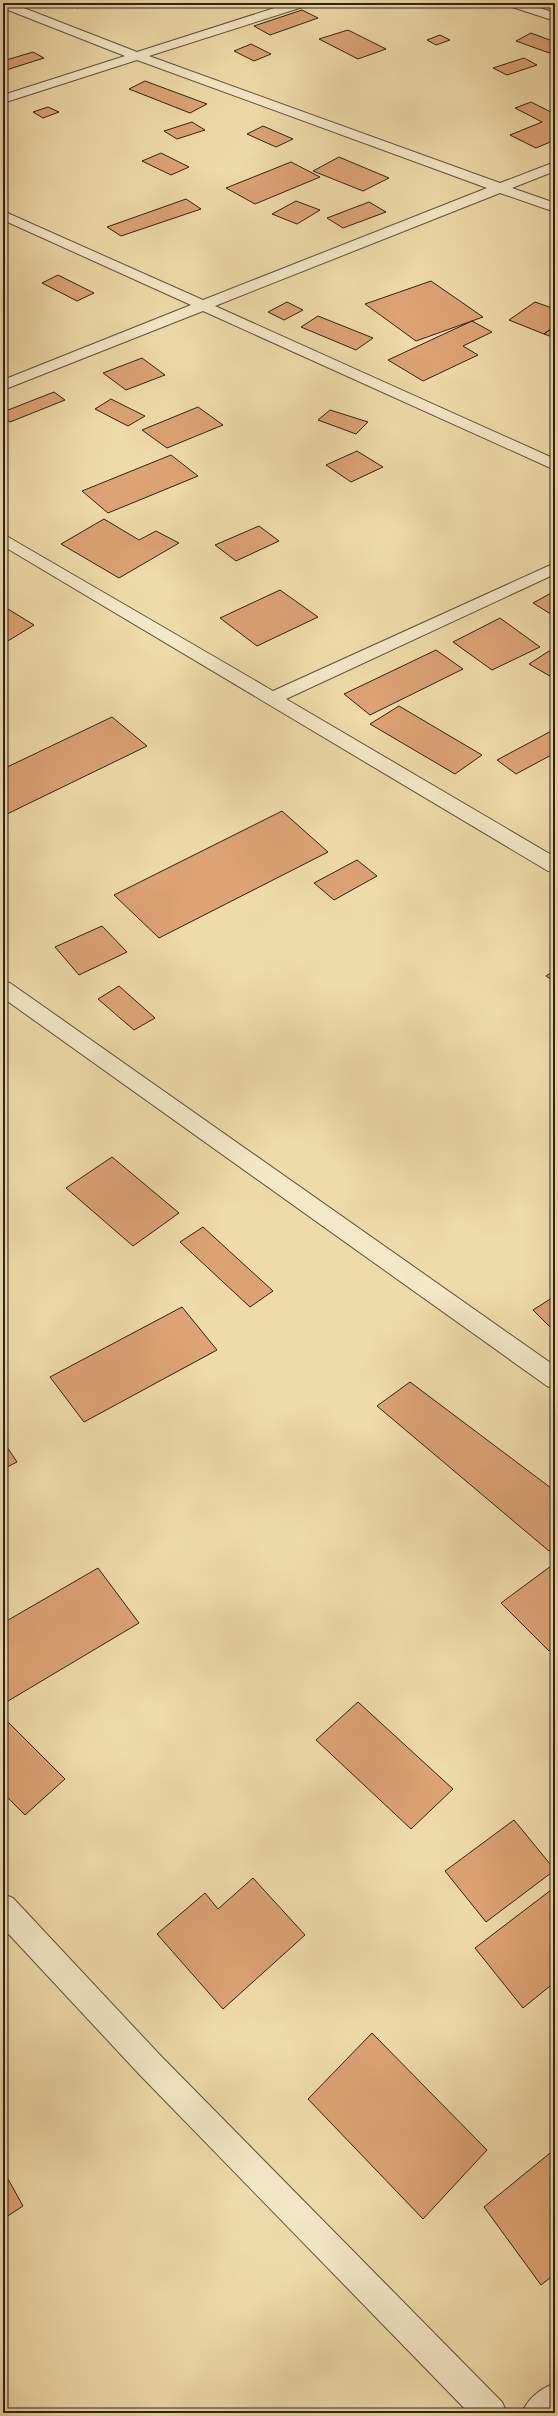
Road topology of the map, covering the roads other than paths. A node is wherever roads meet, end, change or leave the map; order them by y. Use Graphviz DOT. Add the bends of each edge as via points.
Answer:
graph roads {
  1 [pos="302,3"];
  2 [pos="513,3"];
  3 [pos="3,4"];
  4 [pos="555,17"];
  5 [pos="137,56"];
  6 [pos="3,99"];
  7 [pos="555,166"];
  8 [pos="499,189"];
  9 [pos="555,208"];
  10 [pos="3,215"];
  11 [pos="204,305"];
  12 [pos="3,385"];
  13 [pos="555,465"];
  14 [pos="3,539"];
  15 [pos="555,568"];
  16 [pos="271,699"];
  17 [pos="555,866"];
  18 [pos="3,988"];
  19 [pos="555,1379"];
  20 [pos="3,1908"];
  21 [pos="555,2400"];
  22 [pos="491,2413"];
  23 [pos="538,2413"];
  1 -- 5 [label="street"];
  2 -- 4 [label="street"];
  3 -- 5 [label="street"];
  5 -- 6 [label="street"];
  5 -- 8 [label="street"];
  7 -- 8 [label="street"];
  8 -- 9 [label="street"];
  8 -- 11 [label="street"];
  10 -- 11 [label="street"];
  11 -- 12 [label="street"];
  11 -- 13 [label="street"];
  14 -- 16 [label="street"];
  15 -- 16 [label="street"];
  16 -- 17 [label="street"];
  18 -- 19 [label="street"];
  20 -- 22 [label="street" via="149,2064"];
  21 -- 23 [label="street"];
}
